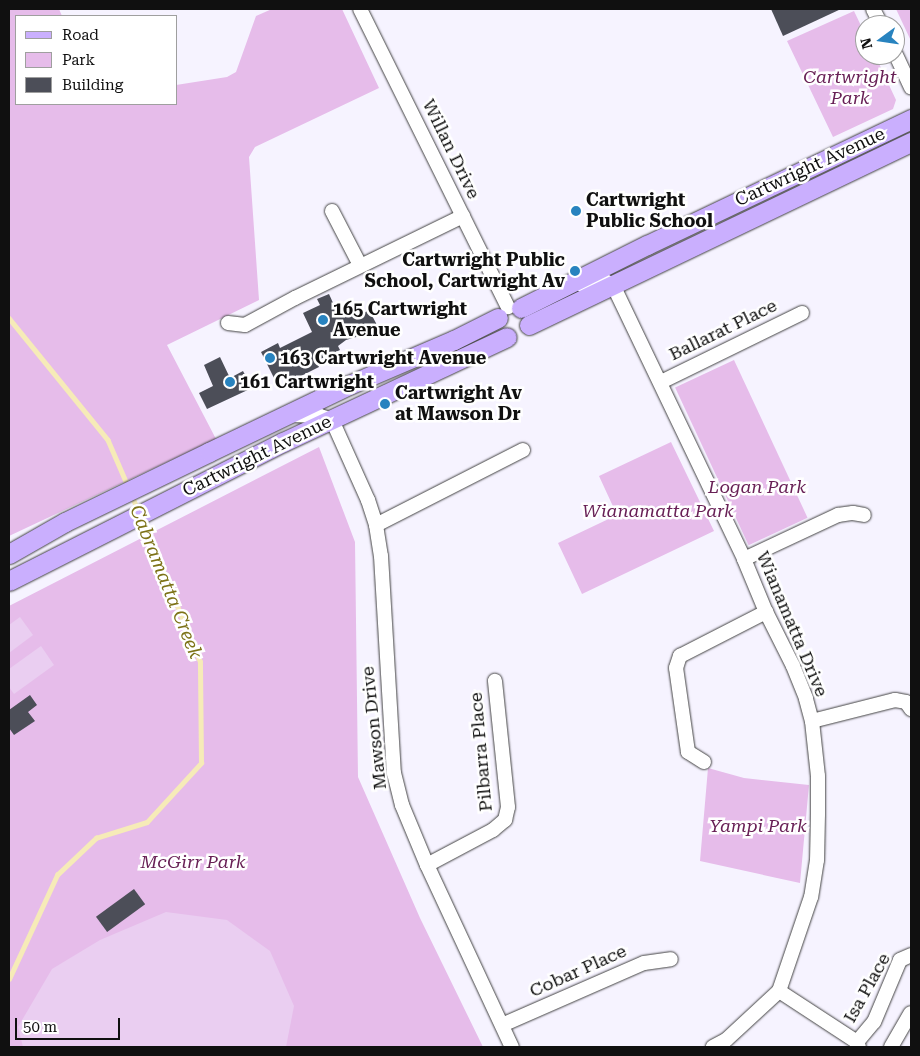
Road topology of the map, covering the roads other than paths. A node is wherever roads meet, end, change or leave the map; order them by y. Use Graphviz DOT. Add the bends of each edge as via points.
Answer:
graph roads {
  1 [pos="360,9"];
  2 [pos="901,65"];
  3 [pos="911,87"];
  4 [pos="911,119"];
  5 [pos="911,142"];
  6 [pos="332,211"];
  7 [pos="463,216"];
  8 [pos="360,265"];
  9 [pos="568,285"];
  10 [pos="613,285"];
  11 [pos="802,313"];
  12 [pos="514,315"];
  13 [pos="228,323"];
  14 [pos="661,382"];
  15 [pos="349,385"];
  16 [pos="291,414"];
  17 [pos="332,420"];
  18 [pos="522,450"];
  19 [pos="864,515"];
  20 [pos="376,525"];
  21 [pos="9,554"];
  22 [pos="744,559"];
  23 [pos="9,581"];
  24 [pos="766,612"];
  25 [pos="494,681"];
  26 [pos="911,709"];
  27 [pos="812,721"];
  28 [pos="704,762"];
  29 [pos="427,865"];
  30 [pos="911,955"];
  31 [pos="671,959"];
  32 [pos="778,991"];
  33 [pos="911,1012"];
  34 [pos="502,1025"];
  35 [pos="858,1044"];
  36 [pos="512,1047"];
  37 [pos="713,1047"];
  38 [pos="891,1047"];
  1 -- 7 [label="street, Willan Drive"];
  2 -- 3 [label="street"];
  4 -- 9 [label="street, Cartwright Avenue"];
  5 -- 10 [label="street, Cartwright Avenue"];
  6 -- 8 [label="street"];
  7 -- 8 [label="street"];
  7 -- 12 [label="street, Willan Drive"];
  8 -- 13 [label="street" via="245,325"];
  9 -- 10 [label="street" via="577,287 602,279"];
  9 -- 12 [label="street, Cartwright Avenue"];
  10 -- 12 [label="street, Cartwright Avenue"];
  10 -- 14 [label="street, Wianamatta Drive"];
  11 -- 14 [label="street, Ballarat Place"];
  12 -- 15 [label="street, Cartwright Avenue"];
  12 -- 17 [label="street, Cartwright Avenue" via="521,336 507,337"];
  14 -- 22 [label="street, Wianamatta Drive"];
  15 -- 16 [label="street, Cartwright Avenue"];
  15 -- 17 [label="street"];
  16 -- 17 [label="street"];
  16 -- 21 [label="street, Cartwright Avenue" via="65,522"];
  17 -- 20 [label="street, Mawson Drive"];
  17 -- 23 [label="street, Cartwright Avenue"];
  18 -- 20 [label="street"];
  19 -- 22 [label="street" via="838,515"];
  20 -- 29 [label="street, Mawson Drive" via="394,773 402,805"];
  22 -- 24 [label="street, Wianamatta Drive"];
  24 -- 27 [label="street, Wianamatta Drive" via="793,666"];
  24 -- 28 [label="street" via="680,656 676,668 688,752"];
  25 -- 29 [label="street, Pilbarra Place" via="508,807 505,820 493,830"];
  26 -- 27 [label="street" via="906,702 895,700"];
  27 -- 32 [label="street, Wianamatta Drive" via="818,776 817,860 812,897"];
  29 -- 34 [label="street, Mawson Drive"];
  30 -- 35 [label="street, Isa Place" via="900,960 874,1022"];
  31 -- 34 [label="street, Cobar Place" via="644,963"];
  32 -- 35 [label="street, Isa Place"];
  32 -- 37 [label="street, Wianamatta Drive" via="758,1013"];
  33 -- 38 [label="street"];
  34 -- 36 [label="street, Mawson Drive"];
}
